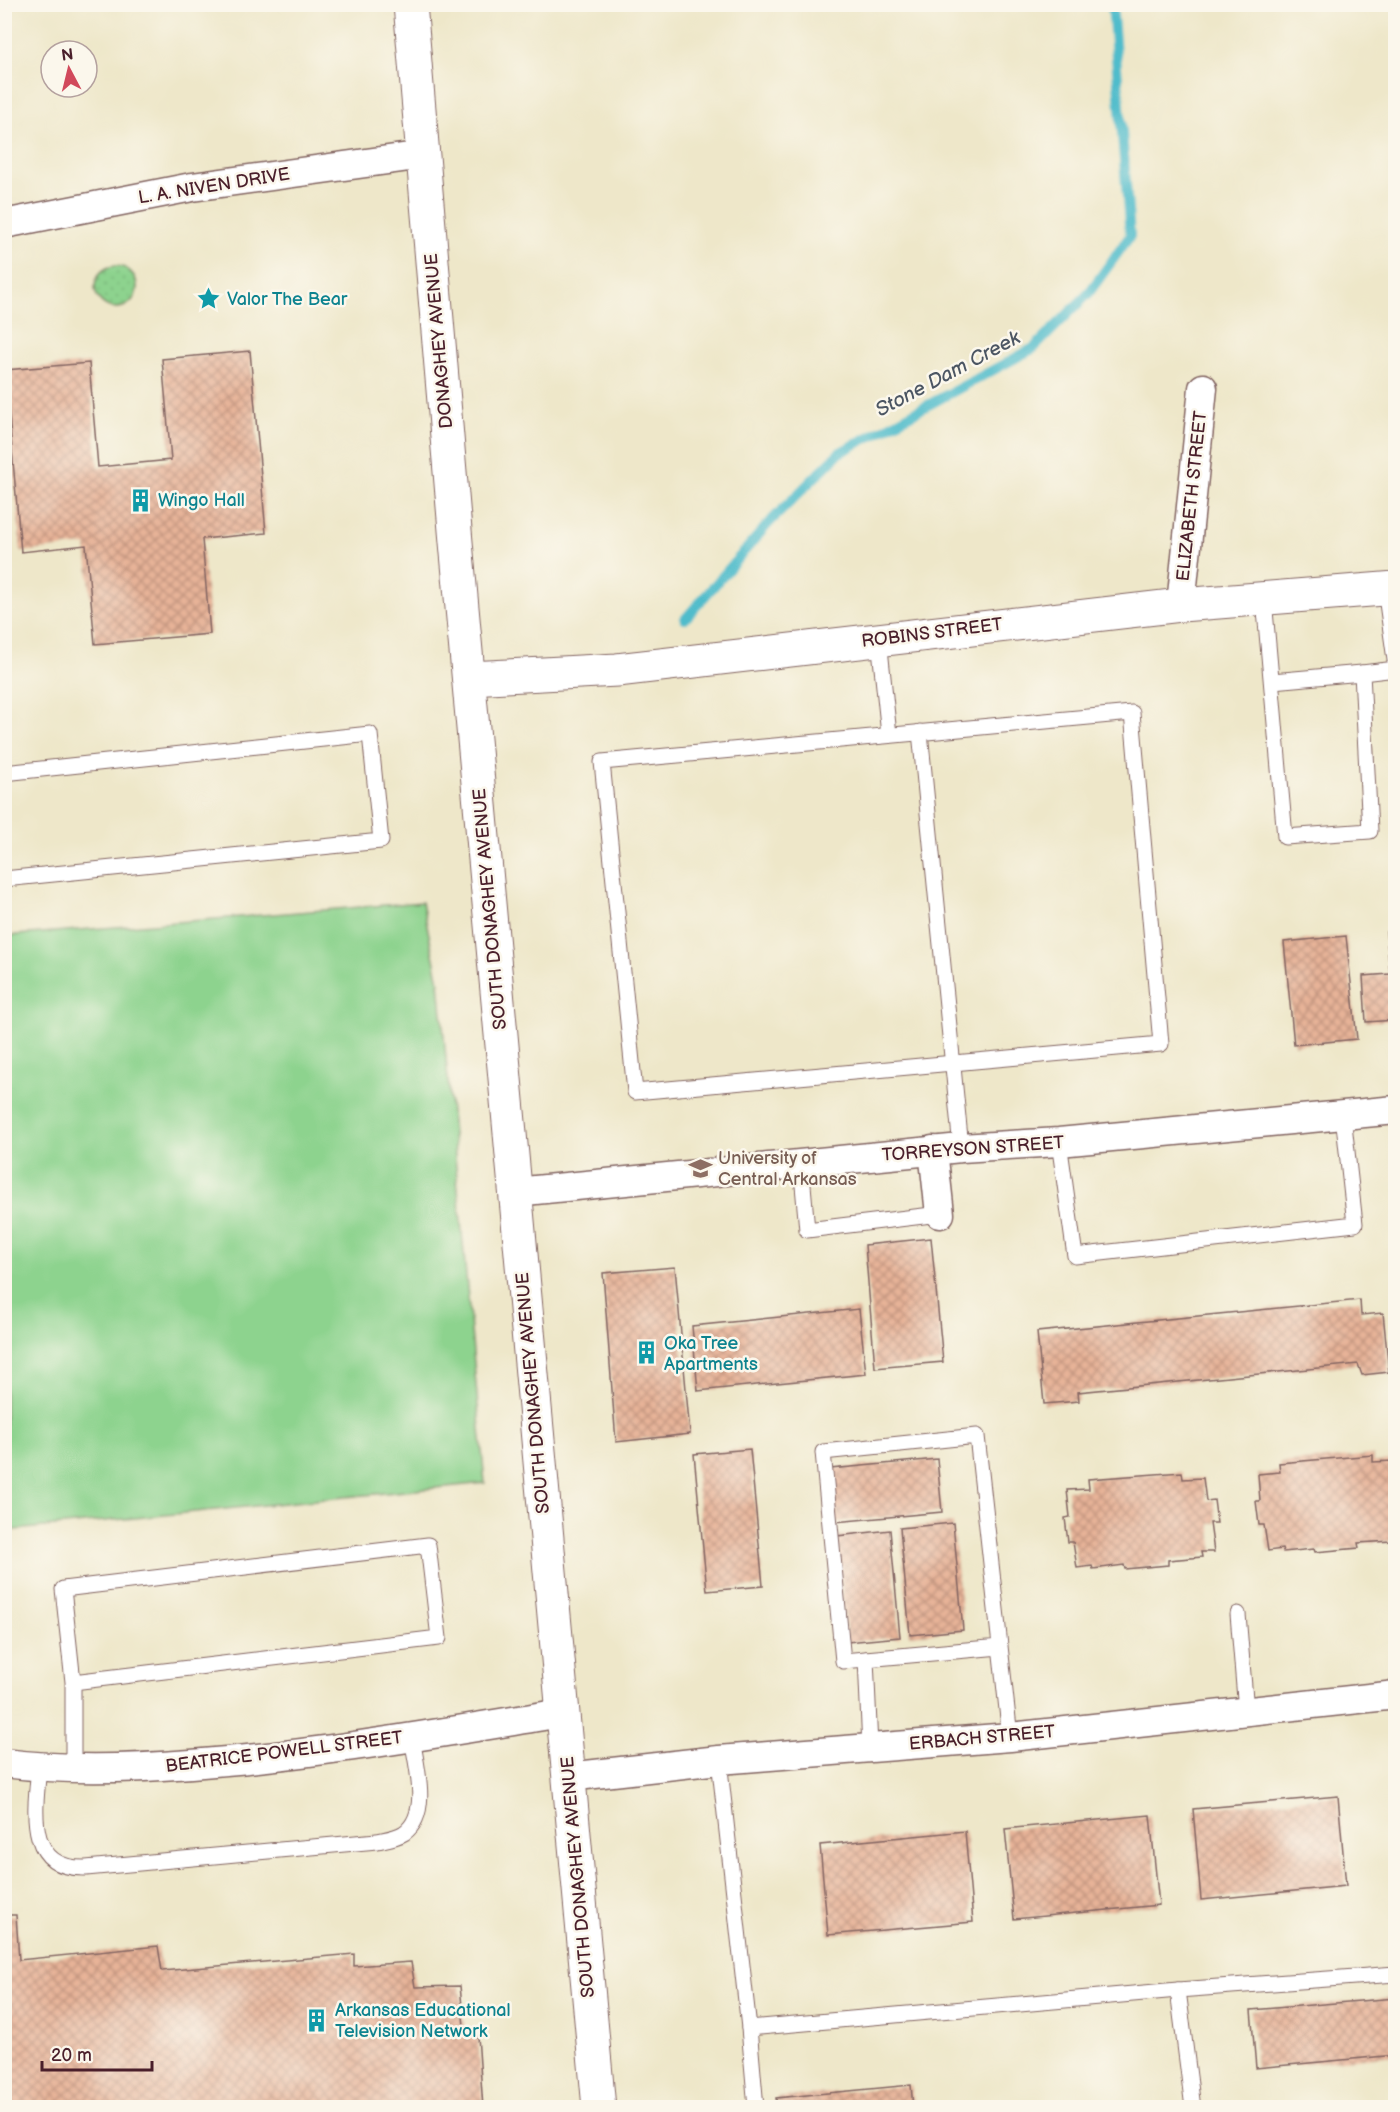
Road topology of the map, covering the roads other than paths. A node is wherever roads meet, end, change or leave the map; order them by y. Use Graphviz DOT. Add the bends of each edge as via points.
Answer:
graph roads {
  1 [pos="411,4"];
  2 [pos="424,155"];
  3 [pos="4,224"];
  4 [pos="1203,388"];
  5 [pos="1390,588"];
  6 [pos="1264,599"];
  7 [pos="1181,605"];
  8 [pos="879,639"];
  9 [pos="1395,668"];
  10 [pos="1362,673"];
  11 [pos="469,678"];
  12 [pos="1272,681"];
  13 [pos="920,732"];
  14 [pos="889,735"];
  15 [pos="4,773"];
  16 [pos="4,879"];
  17 [pos="952,1064"];
  18 [pos="1395,1110"];
  19 [pos="1343,1115"];
  20 [pos="1059,1142"];
  21 [pos="947,1149"];
  22 [pos="801,1163"];
  23 [pos="514,1192"];
  24 [pos="940,1214"];
  25 [pos="1238,1614"];
  26 [pos="1000,1647"];
  27 [pos="866,1659"];
  28 [pos="73,1682"];
  29 [pos="1395,1695"];
  30 [pos="1246,1712"];
  31 [pos="562,1713"];
  32 [pos="1010,1737"];
  33 [pos="412,1738"];
  34 [pos="870,1747"];
  35 [pos="719,1760"];
  36 [pos="4,1763"];
  37 [pos="39,1768"];
  38 [pos="72,1768"];
  39 [pos="568,1777"];
  40 [pos="1395,1974"];
  41 [pos="1178,1990"];
  42 [pos="749,2028"];
  43 [pos="599,2108"];
  44 [pos="756,2108"];
  45 [pos="1193,2108"];
  1 -- 2 [label="street, DONAGHEY AVENUE"];
  2 -- 3 [label="street, L. A. NIVEN DRIVE" via="192,187"];
  2 -- 11 [label="street, DONAGHEY AVENUE"];
  4 -- 7 [label="street, ELIZABETH STREET"];
  5 -- 6 [label="street, ROBINS STREET"];
  5 -- 9 [label="lane"];
  6 -- 7 [label="street, ROBINS STREET"];
  6 -- 12 [label="lane"];
  7 -- 8 [label="street, ROBINS STREET"];
  8 -- 11 [label="street, ROBINS STREET" via="617,670"];
  8 -- 14 [label="lane"];
  9 -- 10 [label="lane"];
  10 -- 12 [label="lane"];
  10 -- 12 [label="lane" via="1370,831 1285,837"];
  11 -- 23 [label="street, SOUTH DONAGHEY AVENUE"];
  13 -- 14 [label="lane"];
  13 -- 17 [label="lane"];
  13 -- 17 [label="lane" via="1132,713 1161,1044"];
  14 -- 17 [label="lane" via="602,762 635,1092"];
  15 -- 16 [label="lane" via="370,734 381,841"];
  17 -- 21 [label="lane"];
  18 -- 19 [label="street, TORREYSON STREET"];
  19 -- 20 [label="street, TORREYSON STREET"];
  19 -- 20 [label="lane" via="1355,1224 1075,1256"];
  20 -- 21 [label="street, TORREYSON STREET"];
  21 -- 22 [label="street, TORREYSON STREET"];
  21 -- 24 [label="street"];
  22 -- 23 [label="street, TORREYSON STREET"];
  22 -- 24 [label="lane" via="807,1230"];
  23 -- 31 [label="street, SOUTH DONAGHEY AVENUE"];
  25 -- 30 [label="lane"];
  26 -- 27 [label="lane"];
  26 -- 27 [label="lane" via="977,1436 823,1452 843,1661"];
  26 -- 32 [label="lane"];
  27 -- 34 [label="lane"];
  28 -- 28 [label="lane" via="439,1638 428,1545 63,1589"];
  28 -- 38 [label="lane"];
  29 -- 30 [label="street, ERBACH STREET"];
  30 -- 32 [label="street, ERBACH STREET"];
  31 -- 33 [label="street, BEATRICE POWELL STREET"];
  31 -- 39 [label="street, SOUTH DONAGHEY AVENUE"];
  32 -- 34 [label="street, ERBACH STREET"];
  33 -- 37 [label="lane" via="420,1799 418,1815 403,1834 377,1841 86,1868 60,1865 43,1848 37,1835"];
  33 -- 38 [label="street, BEATRICE POWELL STREET" via="236,1761"];
  34 -- 35 [label="street, ERBACH STREET"];
  35 -- 39 [label="street, ERBACH STREET"];
  35 -- 42 [label="lane"];
  36 -- 37 [label="street, BEATRICE POWELL STREET"];
  37 -- 38 [label="street, BEATRICE POWELL STREET"];
  39 -- 43 [label="street, SOUTH DONAGHEY AVENUE"];
  40 -- 41 [label="lane"];
  41 -- 42 [label="lane"];
  41 -- 45 [label="lane"];
  42 -- 44 [label="lane"];
}
